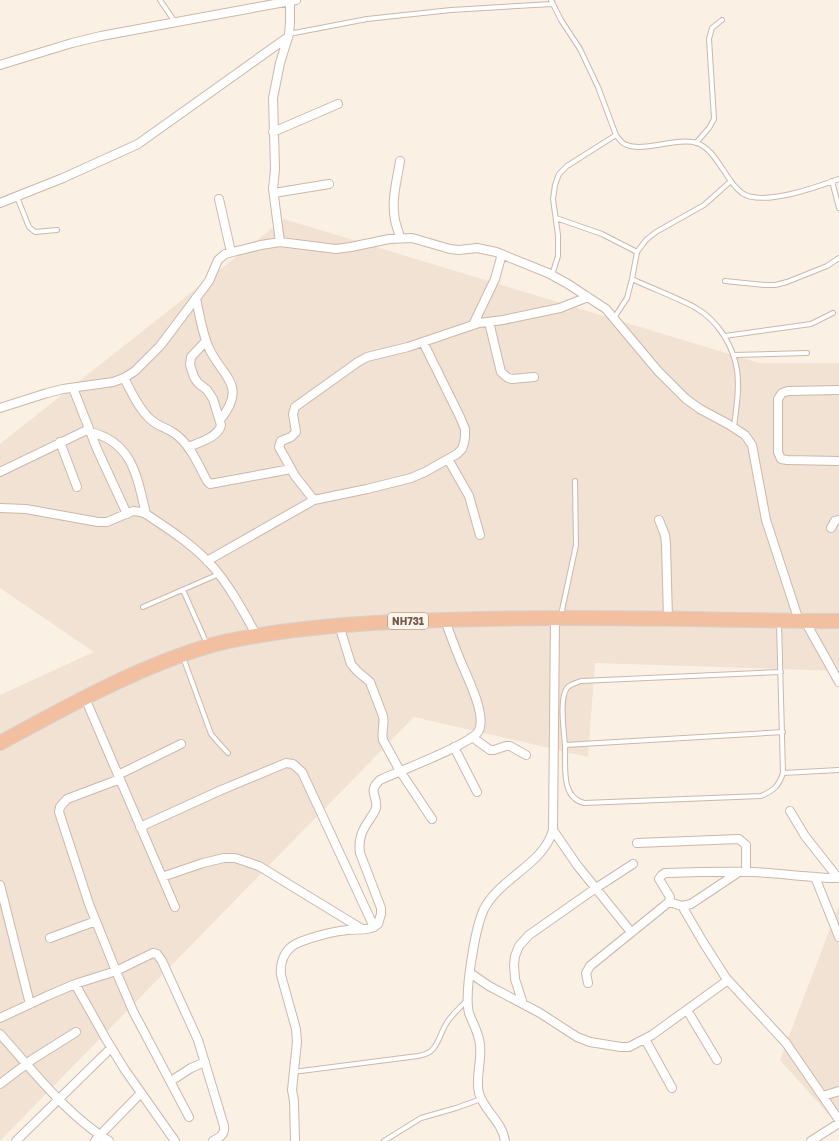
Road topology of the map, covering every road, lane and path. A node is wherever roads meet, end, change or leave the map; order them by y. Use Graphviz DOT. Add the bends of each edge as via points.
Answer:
graph roads {
  1 [pos="160,0"];
  2 [pos="288,1"];
  3 [pos="552,2"];
  4 [pos="722,20"];
  5 [pos="175,22"];
  6 [pos="288,36"];
  7 [pos="0,65"];
  8 [pos="338,104"];
  9 [pos="273,132"];
  10 [pos="616,136"];
  11 [pos="696,143"];
  12 [pos="400,161"];
  13 [pos="839,179"];
  14 [pos="731,181"];
  15 [pos="832,181"];
  16 [pos="328,184"];
  17 [pos="274,193"];
  18 [pos="17,196"];
  19 [pos="219,199"];
  20 [pos="0,203"];
  21 [pos="839,208"];
  22 [pos="556,218"];
  23 [pos="57,230"];
  24 [pos="400,238"];
  25 [pos="280,242"];
  26 [pos="231,252"];
  27 [pos="637,252"];
  28 [pos="502,254"];
  29 [pos="839,258"];
  30 [pos="552,275"];
  31 [pos="632,279"];
  32 [pos="725,281"];
  33 [pos="588,297"];
  34 [pos="196,298"];
  35 [pos="833,313"];
  36 [pos="614,318"];
  37 [pos="489,322"];
  38 [pos="473,325"];
  39 [pos="725,336"];
  40 [pos="206,341"];
  41 [pos="422,342"];
  42 [pos="807,353"];
  43 [pos="733,355"];
  44 [pos="534,377"];
  45 [pos="124,378"];
  46 [pos="74,388"];
  47 [pos="839,390"];
  48 [pos="0,408"];
  49 [pos="220,420"];
  50 [pos="734,427"];
  51 [pos="90,431"];
  52 [pos="60,442"];
  53 [pos="188,447"];
  54 [pos="448,459"];
  55 [pos="839,461"];
  56 [pos="291,469"];
  57 [pos="0,472"];
  58 [pos="575,481"];
  59 [pos="77,487"];
  60 [pos="314,500"];
  61 [pos="0,508"];
  62 [pos="127,514"];
  63 [pos="146,514"];
  64 [pos="659,520"];
  65 [pos="839,520"];
  66 [pos="831,528"];
  67 [pos="480,535"];
  68 [pos="207,561"];
  69 [pos="219,574"];
  70 [pos="183,590"];
  71 [pos="143,607"];
  72 [pos="558,618"];
  73 [pos="668,619"];
  74 [pos="445,620"];
  75 [pos="779,620"];
  76 [pos="802,621"];
  77 [pos="839,621"];
  78 [pos="339,625"];
  79 [pos="257,636"];
  80 [pos="208,646"];
  81 [pos="182,655"];
  82 [pos="781,672"];
  83 [pos="839,682"];
  84 [pos="85,698"];
  85 [pos="783,732"];
  86 [pos="472,737"];
  87 [pos="0,743"];
  88 [pos="181,744"];
  89 [pos="565,745"];
  90 [pos="454,748"];
  91 [pos="228,752"];
  92 [pos="526,755"];
  93 [pos="839,770"];
  94 [pos="400,771"];
  95 [pos="783,773"];
  96 [pos="119,777"];
  97 [pos="477,792"];
  98 [pos="790,810"];
  99 [pos="432,819"];
  100 [pos="140,827"];
  101 [pos="553,830"];
  102 [pos="637,843"];
  103 [pos="633,864"];
  104 [pos="743,872"];
  105 [pos="162,877"];
  106 [pos="815,878"];
  107 [pos="839,878"];
  108 [pos="0,885"];
  109 [pos="596,888"];
  110 [pos="669,902"];
  111 [pos="682,906"];
  112 [pos="175,907"];
  113 [pos="96,921"];
  114 [pos="374,927"];
  115 [pos="363,929"];
  116 [pos="631,932"];
  117 [pos="839,937"];
  118 [pos="50,938"];
  119 [pos="116,971"];
  120 [pos="470,973"];
  121 [pos="728,980"];
  122 [pos="588,983"];
  123 [pos="75,984"];
  124 [pos="467,1000"];
  125 [pos="30,1004"];
  126 [pos="523,1004"];
  127 [pos="687,1010"];
  128 [pos="0,1018"];
  129 [pos="76,1032"];
  130 [pos="0,1034"];
  131 [pos="645,1039"];
  132 [pos="111,1048"];
  133 [pos="717,1060"];
  134 [pos="205,1062"];
  135 [pos="26,1064"];
  136 [pos="293,1072"];
  137 [pos="171,1081"];
  138 [pos="0,1084"];
  139 [pos="672,1088"];
  140 [pos="839,1091"];
  141 [pos="141,1093"];
  142 [pos="823,1096"];
  143 [pos="482,1099"];
  144 [pos="58,1100"];
  145 [pos="189,1116"];
  146 [pos="839,1122"];
  147 [pos="98,1138"];
  148 [pos="16,1141"];
  149 [pos="109,1141"];
  150 [pos="175,1141"];
  151 [pos="213,1141"];
  152 [pos="295,1141"];
  153 [pos="384,1141"];
  154 [pos="505,1141"];
  155 [pos="811,1141"];
  1 -- 5 [label="lane"];
  2 -- 5 [label="street"];
  2 -- 6 [label="street"];
  3 -- 6 [label="lane" via="367,20"];
  3 -- 10 [label="lane" via="580,49 598,87"];
  4 -- 11 [label="lane" via="712,28 709,39 714,119"];
  5 -- 7 [label="street" via="72,43"];
  6 -- 9 [label="street" via="273,98"];
  6 -- 18 [label="street" via="138,144"];
  8 -- 9 [label="street"];
  9 -- 17 [label="street"];
  10 -- 11 [label="lane" via="626,145 632,146"];
  10 -- 22 [label="lane" via="567,166 559,174 554,185 553,199"];
  11 -- 14 [label="lane" via="710,152"];
  12 -- 24 [label="street" via="394,199 395,220"];
  13 -- 15 [label="lane"];
  14 -- 15 [label="lane" via="742,193 757,198 799,192"];
  14 -- 27 [label="lane" via="704,205 656,232"];
  15 -- 21 [label="lane"];
  16 -- 17 [label="street"];
  17 -- 25 [label="street"];
  18 -- 20 [label="street"];
  18 -- 23 [label="lane" via="32,230"];
  19 -- 26 [label="street"];
  22 -- 27 [label="lane" via="602,234"];
  22 -- 30 [label="lane" via="558,256"];
  24 -- 25 [label="street" via="336,249"];
  24 -- 28 [label="street" via="412,238 450,249 481,249"];
  25 -- 26 [label="street"];
  26 -- 34 [label="street" via="218,260 209,281"];
  27 -- 31 [label="lane"];
  28 -- 30 [label="street"];
  28 -- 38 [label="street" via="494,279"];
  29 -- 32 [label="lane" via="827,266 775,285"];
  30 -- 33 [label="street"];
  31 -- 36 [label="lane" via="627,298"];
  31 -- 39 [label="lane" via="706,315"];
  33 -- 36 [label="street"];
  33 -- 37 [label="street" via="560,308"];
  34 -- 40 [label="street"];
  34 -- 45 [label="street" via="160,346"];
  35 -- 39 [label="lane" via="811,324"];
  36 -- 50 [label="street" via="673,388 700,409"];
  37 -- 38 [label="street"];
  37 -- 44 [label="street" via="501,372 512,379"];
  38 -- 41 [label="street"];
  39 -- 43 [label="lane"];
  40 -- 49 [label="street" via="231,382 232,401"];
  40 -- 49 [label="street" via="191,357 190,365 198,383 213,399"];
  41 -- 54 [label="street" via="465,429 462,449"];
  41 -- 56 [label="street" via="362,359 295,407 292,414 296,432 291,438 281,442 279,447"];
  42 -- 43 [label="lane"];
  43 -- 50 [label="lane" via="738,386"];
  45 -- 46 [label="street"];
  45 -- 53 [label="street" via="149,419 173,433"];
  46 -- 48 [label="street" via="47,393"];
  46 -- 51 [label="street"];
  47 -- 55 [label="street" via="788,391 782,393 778,399 778,452 781,459"];
  49 -- 53 [label="street" via="221,428 217,433"];
  50 -- 76 [label="street" via="745,435 752,445 766,520"];
  51 -- 52 [label="street"];
  51 -- 62 [label="street"];
  51 -- 63 [label="street" via="109,438 124,451 135,470"];
  52 -- 57 [label="street"];
  52 -- 59 [label="street"];
  53 -- 56 [label="street" via="210,484"];
  54 -- 60 [label="street" via="411,478"];
  54 -- 67 [label="street" via="469,496"];
  56 -- 60 [label="street"];
  58 -- 72 [label="lane" via="576,545"];
  60 -- 68 [label="street"];
  61 -- 62 [label="street" via="26,509 98,522 107,522"];
  62 -- 63 [label="street" via="133,511"];
  63 -- 68 [label="street"];
  64 -- 73 [label="street" via="666,544"];
  65 -- 66 [label="street" via="835,521"];
  68 -- 69 [label="street"];
  69 -- 70 [label="lane"];
  69 -- 79 [label="street"];
  70 -- 71 [label="lane"];
  70 -- 80 [label="lane"];
  72 -- 73 [label="highway, NH731"];
  72 -- 74 [label="highway, NH731"];
  72 -- 101 [label="street"];
  73 -- 75 [label="highway, NH731"];
  74 -- 78 [label="highway, NH731"];
  74 -- 86 [label="street" via="481,718 478,732"];
  75 -- 76 [label="highway, NH731"];
  75 -- 82 [label="lane"];
  76 -- 77 [label="highway, NH731"];
  76 -- 83 [label="street"];
  78 -- 79 [label="highway, NH731"];
  78 -- 94 [label="street" via="351,664 370,682 384,720 383,740"];
  79 -- 80 [label="highway, NH731"];
  80 -- 81 [label="highway, NH731"];
  81 -- 84 [label="highway, NH731" via="141,670"];
  81 -- 91 [label="lane" via="211,734"];
  82 -- 85 [label="lane"];
  82 -- 89 [label="lane" via="581,681 567,688 564,694"];
  84 -- 87 [label="highway, NH731"];
  84 -- 96 [label="street"];
  85 -- 89 [label="lane"];
  85 -- 95 [label="lane"];
  86 -- 90 [label="street"];
  86 -- 92 [label="street" via="490,750 510,746"];
  88 -- 96 [label="street"];
  89 -- 95 [label="lane" via="566,784 573,797 584,804 761,796 777,788"];
  90 -- 94 [label="street"];
  90 -- 97 [label="street"];
  93 -- 95 [label="lane"];
  94 -- 99 [label="street"];
  94 -- 114 [label="street" via="375,784 373,792 376,809 359,839 360,853 380,908 380,920"];
  96 -- 100 [label="street"];
  96 -- 113 [label="street" via="68,799 60,807 59,812"];
  98 -- 107 [label="street" via="805,836"];
  100 -- 105 [label="street"];
  100 -- 114 [label="street" via="286,763 293,764 302,772"];
  101 -- 109 [label="street"];
  101 -- 120 [label="street" via="544,850 496,891 484,908"];
  102 -- 104 [label="street" via="739,839 746,845"];
  103 -- 109 [label="street"];
  104 -- 106 [label="street"];
  104 -- 110 [label="street" via="665,873 659,879 669,894"];
  104 -- 111 [label="street" via="691,904"];
  105 -- 112 [label="street"];
  105 -- 115 [label="street" via="203,863 235,858 260,866"];
  106 -- 107 [label="street"];
  106 -- 117 [label="street"];
  108 -- 125 [label="street"];
  109 -- 116 [label="street"];
  109 -- 126 [label="street" via="529,935 520,946 514,965"];
  110 -- 111 [label="street"];
  110 -- 116 [label="street"];
  111 -- 121 [label="street"];
  113 -- 118 [label="street"];
  113 -- 119 [label="street"];
  114 -- 115 [label="street"];
  115 -- 136 [label="street" via="340,931 292,946 282,960 281,975 296,1029"];
  116 -- 122 [label="street" via="590,966 586,973"];
  119 -- 123 [label="street"];
  119 -- 134 [label="street" via="153,953 160,957 198,1040"];
  119 -- 137 [label="street" via="133,1011"];
  120 -- 124 [label="street"];
  120 -- 126 [label="street"];
  121 -- 127 [label="street"];
  121 -- 142 [label="street" via="786,1043"];
  123 -- 125 [label="street"];
  123 -- 132 [label="street"];
  124 -- 136 [label="lane" via="449,1020 435,1046 428,1053"];
  124 -- 143 [label="street" via="480,1045 478,1085"];
  125 -- 128 [label="street"];
  126 -- 131 [label="street" via="571,1034 590,1042 629,1046"];
  127 -- 131 [label="street"];
  127 -- 133 [label="street"];
  129 -- 135 [label="street"];
  130 -- 135 [label="street"];
  131 -- 139 [label="street"];
  132 -- 141 [label="street"];
  132 -- 144 [label="street"];
  134 -- 137 [label="street"];
  134 -- 151 [label="street" via="224,1126 223,1135"];
  135 -- 138 [label="street"];
  135 -- 144 [label="street"];
  136 -- 152 [label="street"];
  137 -- 145 [label="street"];
  140 -- 142 [label="street"];
  141 -- 147 [label="street"];
  141 -- 150 [label="street"];
  142 -- 146 [label="street"];
  143 -- 153 [label="lane" via="421,1118"];
  143 -- 154 [label="street" via="503,1132"];
  144 -- 147 [label="street"];
  144 -- 148 [label="street"];
  146 -- 155 [label="street"];
  147 -- 149 [label="street"];
}
